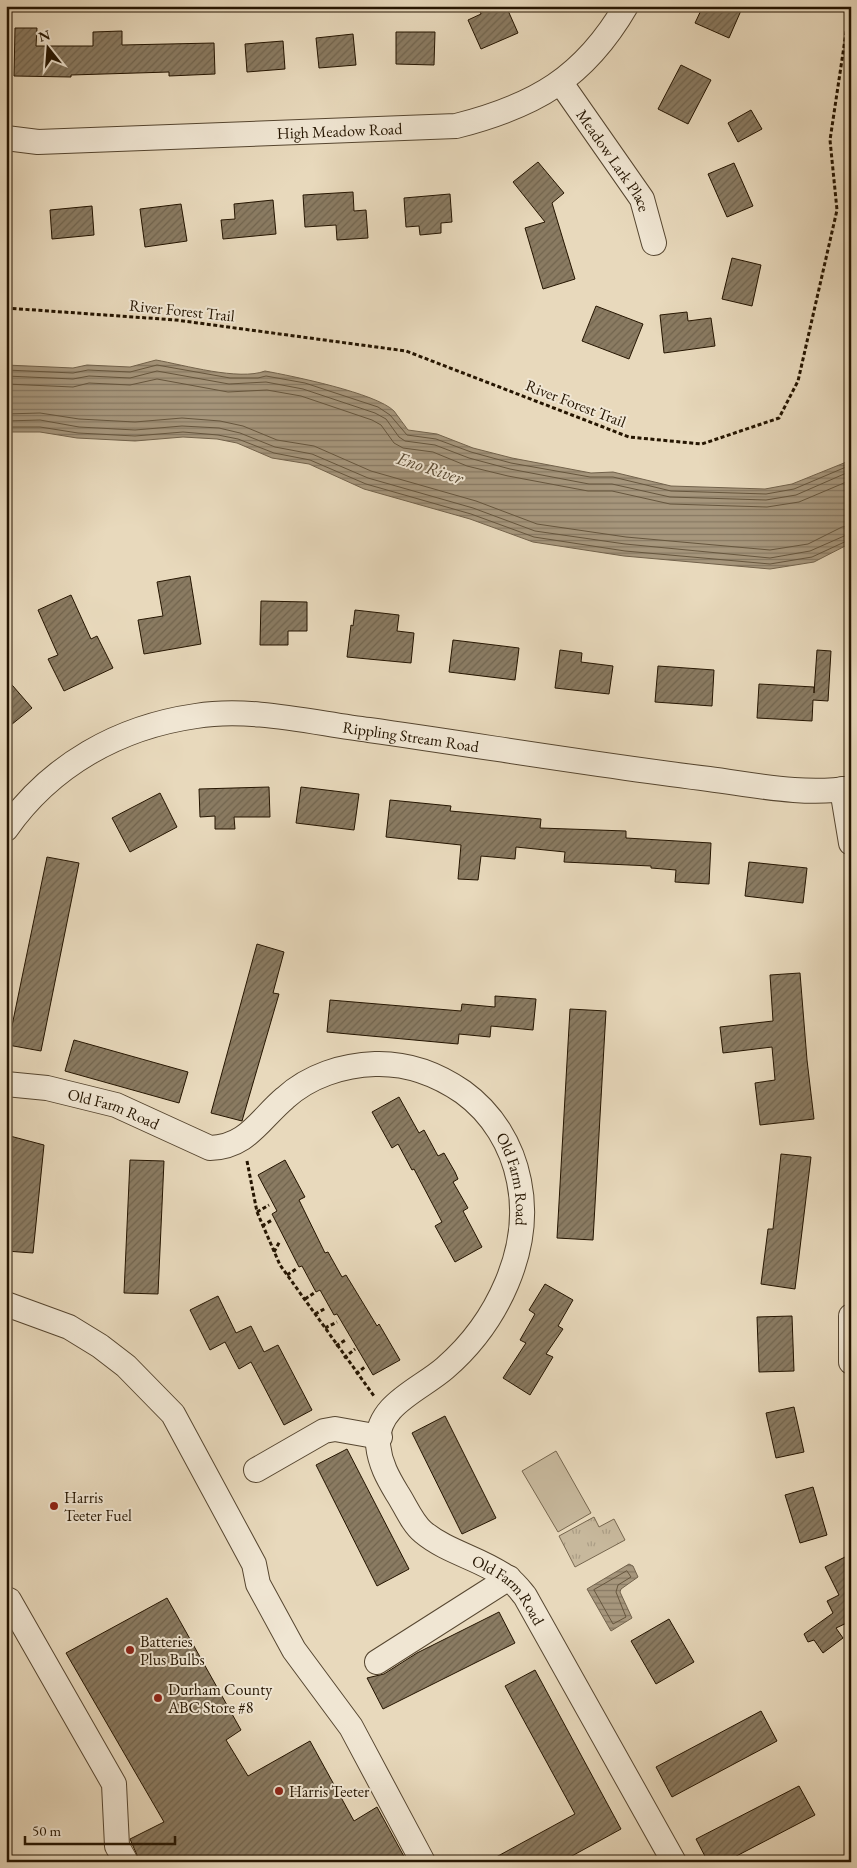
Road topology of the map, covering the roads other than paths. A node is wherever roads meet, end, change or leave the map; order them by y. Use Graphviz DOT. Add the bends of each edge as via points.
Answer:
graph roads {
  1 [pos="626,6"];
  2 [pos="561,83"];
  3 [pos="6,138"];
  4 [pos="654,243"];
  5 [pos="846,789"];
  6 [pos="6,829"];
  7 [pos="851,842"];
  8 [pos="6,1084"];
  9 [pos="6,1304"];
  10 [pos="851,1316"];
  11 [pos="851,1362"];
  12 [pos="380,1437"];
  13 [pos="256,1470"];
  14 [pos="509,1578"];
  15 [pos="6,1599"];
  16 [pos="377,1662"];
  17 [pos="126,1862"];
  18 [pos="423,1862"];
  19 [pos="674,1862"];
  1 -- 2 [label="street, High Meadow Road" via="600,46"];
  2 -- 3 [label="street, High Meadow Road" via="512,110 436,129 38,142"];
  2 -- 4 [label="street, Meadow Lark Place" via="642,199"];
  5 -- 6 [label="street, Rippling Stream Road" via="807,790 697,778 266,716 198,715 142,728 94,748 54,776"];
  5 -- 7 [label="street"];
  8 -- 12 [label="street, Old Farm Road" via="47,1088 116,1105 210,1148 224,1148 241,1141 286,1096 310,1080 349,1066 402,1066 444,1080 465,1094 498,1127 517,1168 522,1195 520,1243 492,1313 446,1368 389,1411 384,1417"];
  9 -- 18 [label="street" via="69,1327 100,1346 126,1366 172,1414 245,1546 254,1564 258,1584 294,1650 351,1727"];
  10 -- 11 [label="street"];
  12 -- 13 [label="street" via="335,1429 324,1431"];
  12 -- 14 [label="street, Old Farm Road" via="378,1444 384,1472 421,1530 445,1547"];
  14 -- 16 [label="street"];
  14 -- 19 [label="street, Old Farm Road" via="525,1596"];
  15 -- 17 [label="street" via="114,1784 117,1846"];
}
